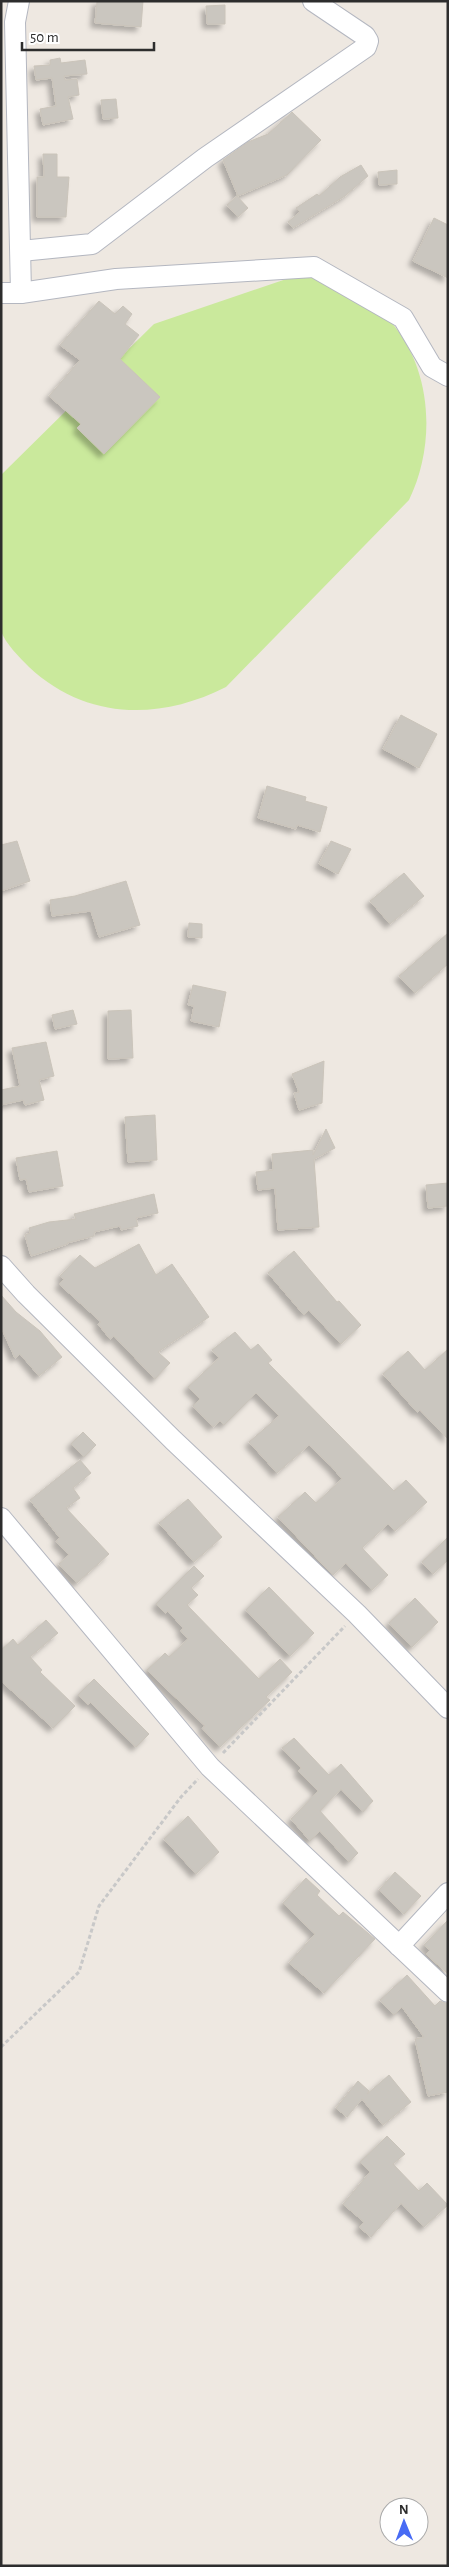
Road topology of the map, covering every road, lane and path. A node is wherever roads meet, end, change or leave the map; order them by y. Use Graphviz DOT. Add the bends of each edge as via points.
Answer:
graph roads {
  1 [pos="19,1"];
  2 [pos="313,1"];
  3 [pos="20,252"];
  4 [pos="11,293"];
  5 [pos="448,376"];
  6 [pos="1,1266"];
  7 [pos="1,1518"];
  8 [pos="357,1614"];
  9 [pos="448,1708"];
  10 [pos="210,1767"];
  11 [pos="448,1893"];
  12 [pos="399,1946"];
  13 [pos="448,1992"];
  14 [pos="1,2046"];
  1 -- 3 [label="street" via="15,22"];
  2 -- 3 [label="street" via="365,36 368,41 366,47 205,158 92,244"];
  3 -- 4 [label="street"];
  4 -- 5 [label="street" via="116,280 314,267 403,318 432,367"];
  6 -- 8 [label="street" via="173,1440"];
  7 -- 10 [label="street"];
  8 -- 9 [label="street"];
  8 -- 10 [label="path"];
  10 -- 12 [label="street"];
  10 -- 14 [label="path" via="181,1797 99,1906 79,1972"];
  11 -- 12 [label="street"];
  12 -- 13 [label="street"];
}
